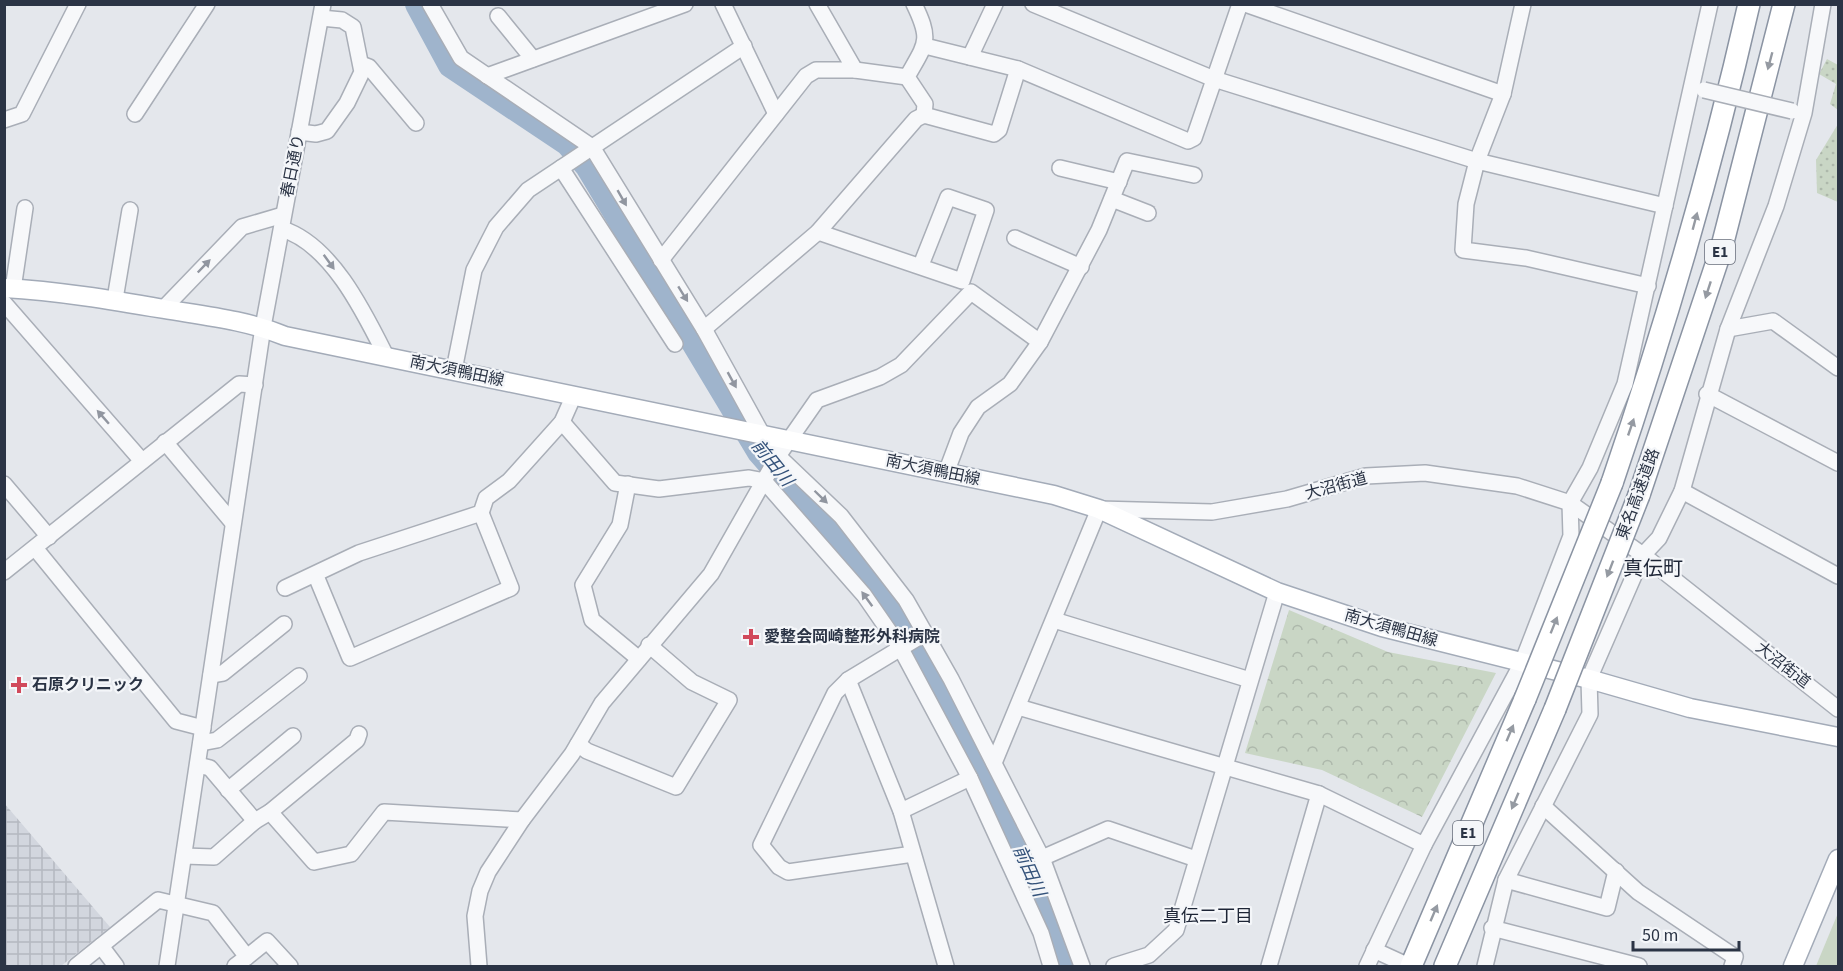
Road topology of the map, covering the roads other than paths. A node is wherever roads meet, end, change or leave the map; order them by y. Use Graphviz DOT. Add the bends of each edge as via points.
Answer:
graph roads {
  1 [pos="78,4"];
  2 [pos="430,4"];
  3 [pos="685,4"];
  4 [pos="723,4"];
  5 [pos="817,4"];
  6 [pos="914,4"];
  7 [pos="994,4"];
  8 [pos="1033,4"];
  9 [pos="1240,4"];
  10 [pos="1245,4"];
  11 [pos="1523,4"];
  12 [pos="1710,4"];
  13 [pos="1749,4"];
  14 [pos="1784,4"];
  15 [pos="1823,4"];
  16 [pos="204,6"];
  17 [pos="322,11"];
  18 [pos="498,15"];
  19 [pos="744,46"];
  20 [pos="925,46"];
  21 [pos="970,57"];
  22 [pos="533,59"];
  23 [pos="361,64"];
  24 [pos="1018,69"];
  25 [pos="855,70"];
  26 [pos="487,76"];
  27 [pos="907,77"];
  28 [pos="1214,79"];
  29 [pos="1697,88"];
  30 [pos="1503,94"];
  31 [pos="1798,112"];
  32 [pos="135,114"];
  33 [pos="776,114"];
  34 [pos="924,115"];
  35 [pos="4,120"];
  36 [pos="416,123"];
  37 [pos="299,132"];
  38 [pos="592,147"];
  39 [pos="1476,160"];
  40 [pos="566,165"];
  41 [pos="1060,168"];
  42 [pos="1194,175"];
  43 [pos="1119,182"];
  44 [pos="1112,199"];
  45 [pos="1665,206"];
  46 [pos="25,208"];
  47 [pos="130,210"];
  48 [pos="1148,213"];
  49 [pos="283,222"];
  50 [pos="818,232"];
  51 [pos="1015,238"];
  52 [pos="661,260"];
  53 [pos="921,265"];
  54 [pos="1081,267"];
  55 [pos="1648,286"];
  56 [pos="7,293"];
  57 [pos="115,299"];
  58 [pos="164,308"];
  59 [pos="263,327"];
  60 [pos="704,329"];
  61 [pos="1728,329"];
  62 [pos="1040,342"];
  63 [pos="675,344"];
  64 [pos="386,356"];
  65 [pos="1839,368"];
  66 [pos="453,370"];
  67 [pos="255,385"];
  68 [pos="1707,394"];
  69 [pos="574,395"];
  70 [pos="562,422"];
  71 [pos="762,434"];
  72 [pos="791,440"];
  73 [pos="165,442"];
  74 [pos="778,456"];
  75 [pos="1836,456"];
  76 [pos="142,461"];
  77 [pos="946,472"];
  78 [pos="764,481"];
  79 [pos="4,484"];
  80 [pos="628,484"];
  81 [pos="1682,491"];
  82 [pos="1570,503"];
  83 [pos="1099,509"];
  84 [pos="481,513"];
  85 [pos="232,522"];
  86 [pos="49,537"];
  87 [pos="35,548"];
  88 [pos="1643,555"];
  89 [pos="4,572"];
  90 [pos="316,576"];
  91 [pos="1839,576"];
  92 [pos="285,588"];
  93 [pos="1277,592"];
  94 [pos="1054,620"];
  95 [pos="284,624"];
  96 [pos="924,634"];
  97 [pos="649,645"];
  98 [pos="900,647"];
  99 [pos="639,658"];
  100 [pos="1522,663"];
  101 [pos="211,675"];
  102 [pos="299,676"];
  103 [pos="1589,679"];
  104 [pos="848,680"];
  105 [pos="1250,680"];
  106 [pos="1018,707"];
  107 [pos="1839,709"];
  108 [pos="359,734"];
  109 [pos="202,736"];
  110 [pos="293,736"];
  111 [pos="1839,737"];
  112 [pos="578,744"];
  113 [pos="994,763"];
  114 [pos="198,765"];
  115 [pos="1224,765"];
  116 [pos="970,778"];
  117 [pos="228,790"];
  118 [pos="1319,794"];
  119 [pos="1543,806"];
  120 [pos="901,811"];
  121 [pos="270,812"];
  122 [pos="522,820"];
  123 [pos="255,821"];
  124 [pos="1424,845"];
  125 [pos="913,854"];
  126 [pos="184,856"];
  127 [pos="1042,858"];
  128 [pos="1196,858"];
  129 [pos="1839,859"];
  130 [pos="1616,871"];
  131 [pos="1506,880"];
  132 [pos="176,906"];
  133 [pos="1492,928"];
  134 [pos="100,946"];
  135 [pos="1379,952"];
  136 [pos="241,962"];
  137 [pos="945,962"];
  138 [pos="76,966"];
  139 [pos="116,966"];
  140 [pos="167,966"];
  141 [pos="290,966"];
  142 [pos="478,966"];
  143 [pos="930,966"];
  144 [pos="1051,966"];
  145 [pos="1082,966"];
  146 [pos="1114,966"];
  147 [pos="1269,966"];
  148 [pos="1367,966"];
  149 [pos="1410,966"];
  150 [pos="1445,966"];
  151 [pos="1485,966"];
  152 [pos="1639,966"];
  153 [pos="1732,966"];
  154 [pos="1793,966"];
  1 -- 35 [label="street" via="22,114"];
  2 -- 26 [label="street" via="461,58"];
  3 -- 22 [label="street"];
  4 -- 19 [label="street"];
  5 -- 25 [label="street"];
  6 -- 20 [label="street" via="927,30"];
  7 -- 21 [label="street"];
  8 -- 28 [label="street"];
  9 -- 28 [label="street"];
  10 -- 30 [label="street"];
  11 -- 30 [label="street"];
  12 -- 29 [label="street"];
  149 -- 13 [label="highway, 東名高速道路 / E1, one-way, bridge" via="1525,699 1612,483 1690,242"];
  14 -- 150 [label="highway, 東名高速道路 / E1, one-way, bridge" via="1721,250 1639,495 1555,709"];
  15 -- 31 [label="street"];
  16 -- 32 [label="street"];
  17 -- 23 [label="street" via="353,27"];
  17 -- 37 [label="street, 春日通り"];
  18 -- 22 [label="street"];
  19 -- 33 [label="street"];
  19 -- 38 [label="street"];
  20 -- 21 [label="street"];
  20 -- 27 [label="street"];
  21 -- 24 [label="street"];
  22 -- 26 [label="street"];
  23 -- 36 [label="street" via="369,67"];
  23 -- 37 [label="street" via="362,72 347,103 327,131"];
  24 -- 28 [label="street" via="1188,141 1194,138"];
  24 -- 34 [label="street" via="999,130 994,134"];
  25 -- 27 [label="street"];
  25 -- 33 [label="street" via="816,70 806,76"];
  26 -- 38 [label="street"];
  27 -- 34 [label="street" via="925,104"];
  28 -- 39 [label="street"];
  29 -- 31 [label="street, bridge"];
  29 -- 45 [label="street"];
  30 -- 39 [label="street"];
  31 -- 61 [label="street" via="1776,206"];
  33 -- 52 [label="street"];
  34 -- 50 [label="street" via="916,119"];
  37 -- 49 [label="street, 春日通り"];
  38 -- 40 [label="street"];
  38 -- 52 [label="street, one-way"];
  39 -- 45 [label="street"];
  39 -- 55 [label="street" via="1466,204 1462,250 1526,258"];
  40 -- 63 [label="street"];
  40 -- 66 [label="street" via="528,190 496,227 474,270"];
  41 -- 43 [label="street"];
  42 -- 43 [label="street" via="1127,161"];
  43 -- 44 [label="street"];
  44 -- 48 [label="street"];
  44 -- 54 [label="street"];
  45 -- 55 [label="street"];
  46 -- 56 [label="street"];
  47 -- 57 [label="street"];
  58 -- 49 [label="street, one-way" via="242,227"];
  49 -- 59 [label="street, 春日通り"];
  49 -- 64 [label="street, one-way" via="326,256"];
  50 -- 53 [label="street"];
  50 -- 60 [label="street"];
  51 -- 54 [label="street"];
  52 -- 60 [label="street, one-way"];
  53 -- 53 [label="street" via="962,281 986,210 948,196"];
  54 -- 62 [label="street"];
  55 -- 82 [label="street" via="1625,384 1590,468"];
  56 -- 57 [label="main road, 南大須鴨田線"];
  76 -- 56 [label="street, one-way"];
  57 -- 58 [label="main road, 南大須鴨田線"];
  58 -- 59 [label="main road, 南大須鴨田線"];
  59 -- 64 [label="main road, 南大須鴨田線" via="285,336"];
  59 -- 67 [label="street, 春日通り"];
  60 -- 71 [label="street, one-way"];
  61 -- 65 [label="street" via="1773,321"];
  61 -- 68 [label="street"];
  62 -- 72 [label="street" via="971,292 901,364 880,377 818,400"];
  62 -- 77 [label="street" via="1010,384 972,416 961,432"];
  64 -- 66 [label="main road, 南大須鴨田線"];
  66 -- 69 [label="main road, 南大須鴨田線"];
  67 -- 73 [label="street" via="239,384"];
  67 -- 85 [label="street, 春日通り"];
  68 -- 75 [label="street"];
  68 -- 81 [label="street"];
  69 -- 70 [label="street"];
  69 -- 71 [label="main road, 南大須鴨田線"];
  70 -- 80 [label="street" via="615,483"];
  70 -- 84 [label="street" via="509,481 486,498"];
  71 -- 72 [label="main road, 南大須鴨田線"];
  71 -- 74 [label="street"];
  72 -- 74 [label="street"];
  72 -- 77 [label="main road, 南大須鴨田線"];
  73 -- 76 [label="street"];
  73 -- 85 [label="street"];
  74 -- 78 [label="street"];
  74 -- 96 [label="street, one-way" via="841,516 906,600"];
  76 -- 86 [label="street"];
  77 -- 83 [label="main road, 南大須鴨田線" via="1054,495"];
  78 -- 80 [label="street" via="749,478 659,489"];
  78 -- 97 [label="street" via="711,574"];
  98 -- 78 [label="street, one-way" via="864,595"];
  79 -- 86 [label="street"];
  80 -- 99 [label="street" via="620,525 584,585 592,620"];
  81 -- 88 [label="street" via="1659,538"];
  81 -- 91 [label="street"];
  82 -- 83 [label="street, 大沼街道" via="1517,486 1425,472 1366,476 1287,499 1212,512"];
  82 -- 88 [label="street, 大沼街道"];
  82 -- 100 [label="street" via="1571,536"];
  83 -- 93 [label="main road, 南大須鴨田線"];
  83 -- 94 [label="street"];
  84 -- 90 [label="street" via="359,553"];
  84 -- 90 [label="street" via="511,588 350,658"];
  85 -- 101 [label="street, 春日通り"];
  86 -- 87 [label="street"];
  87 -- 89 [label="street"];
  87 -- 109 [label="street" via="176,722"];
  88 -- 103 [label="street"];
  88 -- 107 [label="street, 大沼街道"];
  90 -- 92 [label="street"];
  93 -- 100 [label="main road, 南大須鴨田線" via="1382,627"];
  93 -- 105 [label="street"];
  94 -- 105 [label="street"];
  94 -- 106 [label="street"];
  95 -- 101 [label="street" via="223,674"];
  96 -- 98 [label="street"];
  96 -- 113 [label="street"];
  97 -- 99 [label="street"];
  97 -- 112 [label="street" via="692,682 729,700 676,787"];
  98 -- 104 [label="street"];
  98 -- 116 [label="street"];
  99 -- 112 [label="street" via="602,703"];
  100 -- 103 [label="main road, 南大須鴨田線"];
  100 -- 124 [label="street"];
  101 -- 109 [label="street, 春日通り"];
  102 -- 109 [label="street" via="217,740"];
  103 -- 111 [label="main road, 南大須鴨田線" via="1690,708"];
  103 -- 119 [label="street" via="1590,714"];
  104 -- 120 [label="street"];
  104 -- 125 [label="street" via="835,693 761,845 788,872"];
  105 -- 115 [label="street"];
  106 -- 113 [label="street"];
  106 -- 115 [label="street"];
  108 -- 121 [label="street" via="357,740"];
  109 -- 114 [label="street, 春日通り"];
  110 -- 117 [label="street"];
  112 -- 122 [label="street"];
  113 -- 127 [label="street"];
  114 -- 117 [label="street" via="210,768"];
  114 -- 126 [label="street, 春日通り"];
  115 -- 118 [label="street"];
  115 -- 128 [label="street"];
  116 -- 120 [label="street"];
  116 -- 144 [label="street" via="1041,933"];
  117 -- 123 [label="street"];
  118 -- 124 [label="street"];
  118 -- 147 [label="street"];
  119 -- 130 [label="street"];
  119 -- 131 [label="street"];
  120 -- 125 [label="street"];
  121 -- 122 [label="street" via="314,862 351,854 384,812"];
  121 -- 123 [label="street"];
  122 -- 142 [label="street" via="480,891 476,916"];
  123 -- 126 [label="street" via="214,857"];
  124 -- 135 [label="street"];
  125 -- 137 [label="street"];
  126 -- 132 [label="street, 春日通り"];
  127 -- 128 [label="street" via="1108,829"];
  127 -- 145 [label="street"];
  128 -- 146 [label="street" via="1176,930 1149,956"];
  129 -- 154 [label="main road"];
  130 -- 131 [label="street" via="1607,908"];
  130 -- 153 [label="street" via="1638,892 1735,957"];
  131 -- 133 [label="street"];
  132 -- 134 [label="street" via="168,900 158,900"];
  132 -- 136 [label="street" via="213,913"];
  132 -- 140 [label="street, 春日通り"];
  133 -- 151 [label="street"];
  133 -- 152 [label="street"];
  134 -- 138 [label="street"];
  134 -- 139 [label="street"];
  135 -- 148 [label="street"];
  135 -- 149 [label="street"];
  136 -- 141 [label="street" via="267,941"];
  137 -- 143 [label="street"];
}
